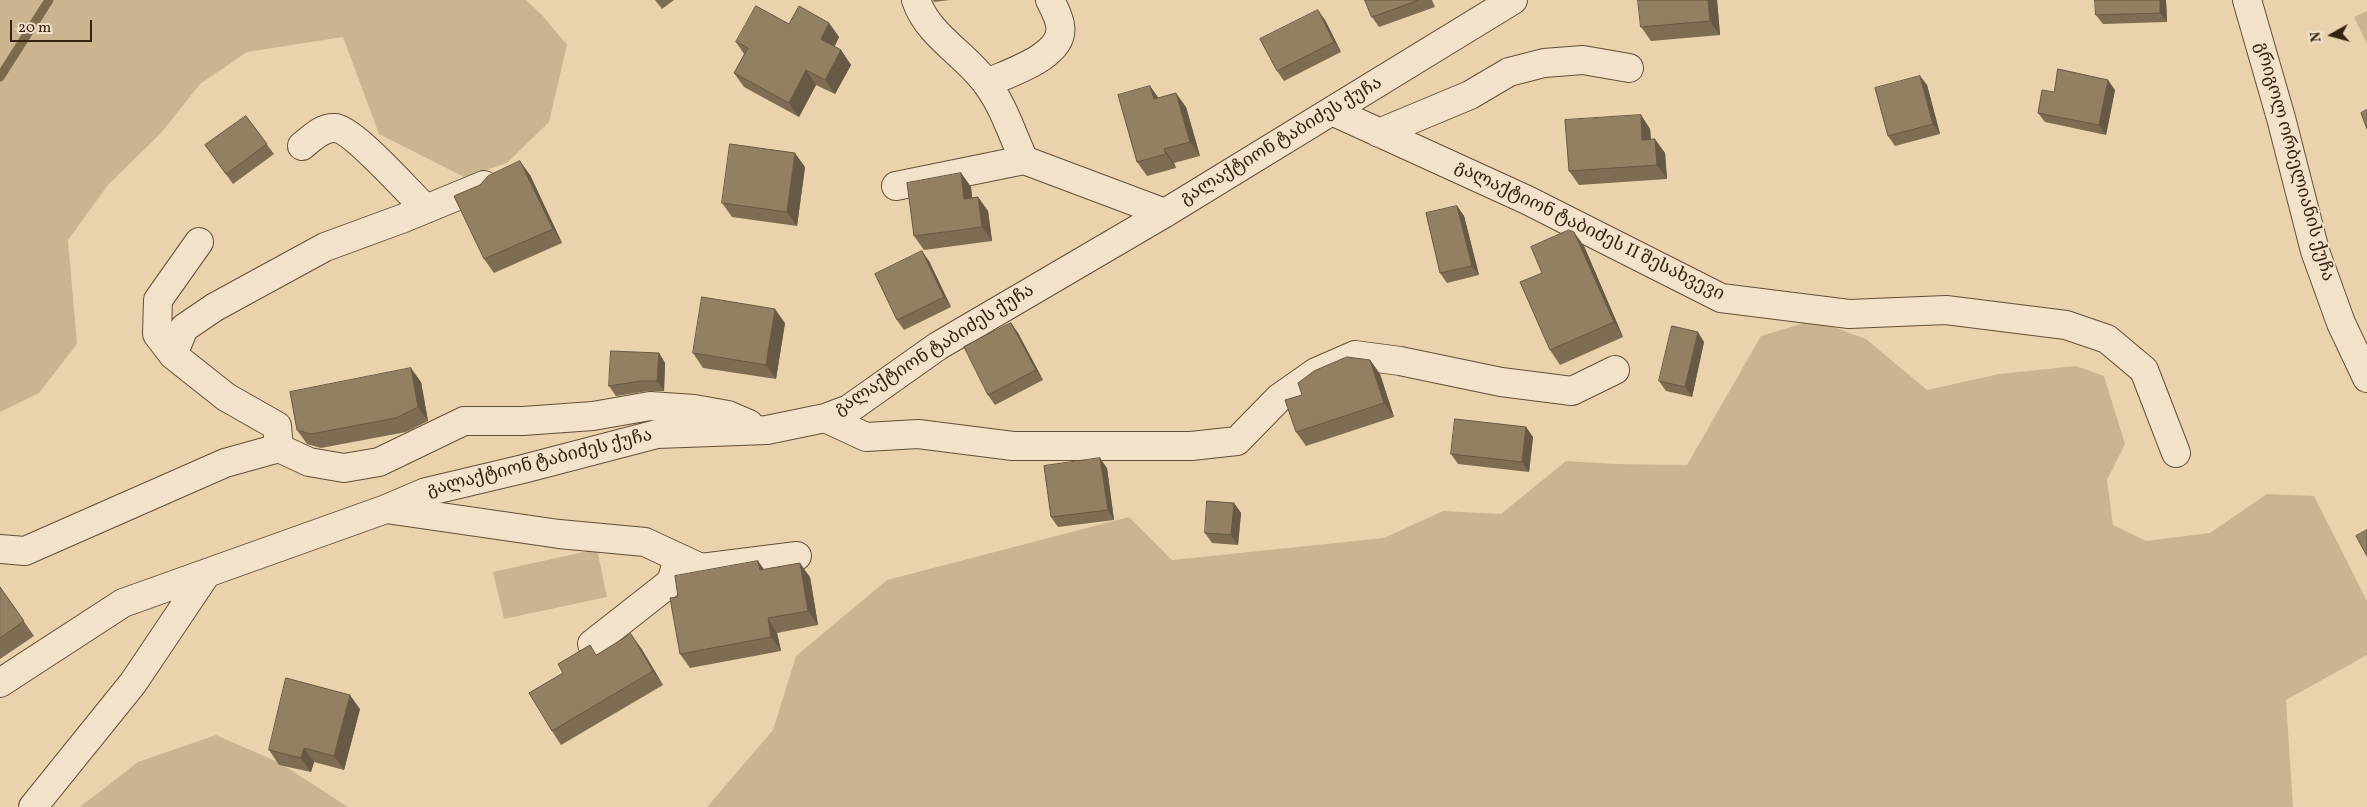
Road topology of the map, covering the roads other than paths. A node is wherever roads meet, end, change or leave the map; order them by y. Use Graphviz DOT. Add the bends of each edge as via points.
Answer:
graph roads {
  1 [pos="916,0"];
  2 [pos="1050,0"];
  3 [pos="1513,0"];
  4 [pos="2247,0"];
  5 [pos="1629,68"];
  6 [pos="987,83"];
  7 [pos="1332,111"];
  8 [pos="1379,133"];
  9 [pos="302,146"];
  10 [pos="1024,160"];
  11 [pos="484,185"];
  12 [pos="896,186"];
  13 [pos="426,210"];
  14 [pos="1166,213"];
  15 [pos="198,242"];
  16 [pos="173,355"];
  17 [pos="1615,370"];
  18 [pos="2367,378"];
  19 [pos="825,418"];
  20 [pos="766,430"];
  21 [pos="280,448"];
  22 [pos="2176,453"];
  23 [pos="386,508"];
  24 [pos="0,549"];
  25 [pos="797,556"];
  26 [pos="678,559"];
  27 [pos="207,573"];
  28 [pos="592,644"];
  29 [pos="0,683"];
  30 [pos="33,807"];
  1 -- 6 [label="street" via="920,14"];
  2 -- 6 [label="street" via="1061,26 1057,42 1045,57"];
  3 -- 7 [label="street, გალაქტიონ ტაბიძეს ქუჩა"];
  4 -- 18 [label="street, გრიგოლ ორბელიანის ქუჩა" via="2315,251 2341,323"];
  5 -- 8 [label="street" via="1583,60 1544,63 1509,72 1470,95"];
  6 -- 10 [label="street" via="1003,108"];
  7 -- 8 [label="street, გალაქტიონ ტაბიძეს II შესახვევი"];
  7 -- 14 [label="street, გალაქტიონ ტაბიძეს ქუჩა"];
  8 -- 22 [label="street, გალაქტიონ ტაბიძეს II შესახვევი" via="1527,200 1721,298 1849,314 1946,310 2066,325 2106,339 2144,370"];
  9 -- 13 [label="street" via="322,130 336,128 350,135"];
  10 -- 12 [label="street"];
  10 -- 14 [label="street"];
  11 -- 13 [label="street"];
  13 -- 16 [label="street" via="325,247 215,307 184,328"];
  14 -- 19 [label="street, გალაქტიონ ტაბიძეს ქუჩა" via="938,346 849,409"];
  15 -- 16 [label="street" via="158,300 157,334"];
  16 -- 21 [label="street" via="226,397 277,426"];
  17 -- 19 [label="street" via="1572,391 1501,382 1355,355 1316,372 1279,398 1237,441 1191,446 1013,446 918,434 866,437"];
  19 -- 20 [label="street, გალაქტიონ ტაბიძეს ქუჩა"];
  20 -- 21 [label="street" via="728,415 650,406 523,421 464,421 379,462 344,468 309,462"];
  20 -- 23 [label="street, გალაქტიონ ტაბიძეს ქუჩა" via="657,434 426,492"];
  21 -- 24 [label="street" via="225,463 25,551"];
  23 -- 26 [label="street" via="559,534 645,542"];
  23 -- 27 [label="street, გალაქტიონ ტაბიძეს ქუჩა"];
  25 -- 26 [label="street" via="701,568"];
  26 -- 28 [label="street" via="670,582"];
  27 -- 29 [label="street, გალაქტიონ ტაბიძეს ქუჩა" via="123,603"];
  27 -- 30 [label="street" via="133,683"];
}
